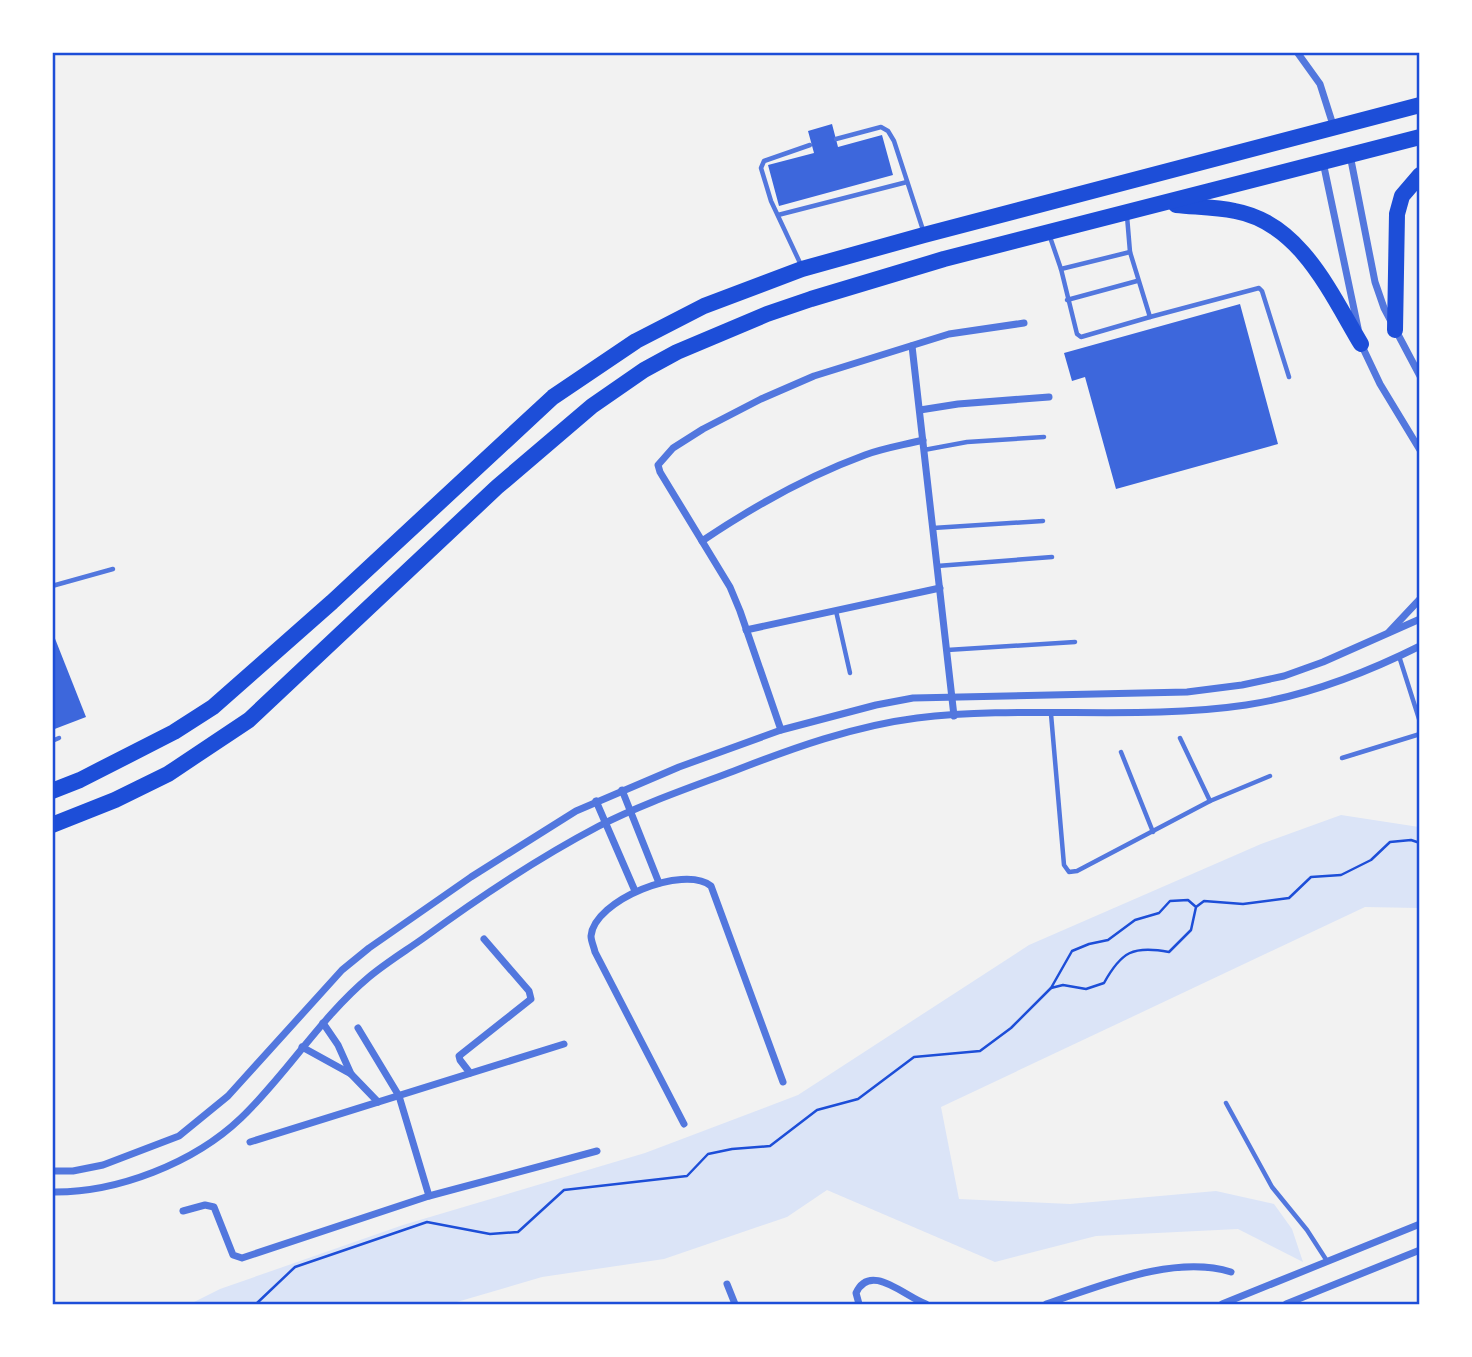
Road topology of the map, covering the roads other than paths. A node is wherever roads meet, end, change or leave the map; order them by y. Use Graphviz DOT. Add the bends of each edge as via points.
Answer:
graph roads {
  1 [pos="1297,52"];
  2 [pos="1419,105"];
  3 [pos="1335,129"];
  4 [pos="1419,137"];
  5 [pos="836,139"];
  6 [pos="810,145"];
  7 [pos="1350,154"];
  8 [pos="1323,161"];
  9 [pos="1419,175"];
  10 [pos="907,182"];
  11 [pos="1163,204"];
  12 [pos="1127,213"];
  13 [pos="778,215"];
  14 [pos="1049,233"];
  15 [pos="924,235"];
  16 [pos="1130,252"];
  17 [pos="802,269"];
  18 [pos="1061,269"];
  19 [pos="1137,281"];
  20 [pos="1067,300"];
  21 [pos="1150,317"];
  22 [pos="1024,323"];
  23 [pos="1395,330"];
  24 [pos="1361,344"];
  25 [pos="912,346"];
  26 [pos="1419,376"];
  27 [pos="1289,377"];
  28 [pos="1049,397"];
  29 [pos="919,410"];
  30 [pos="1044,437"];
  31 [pos="923,440"];
  32 [pos="924,450"];
  33 [pos="1419,450"];
  34 [pos="1043,521"];
  35 [pos="933,528"];
  36 [pos="702,541"];
  37 [pos="1052,557"];
  38 [pos="937,566"];
  39 [pos="113,569"];
  40 [pos="52,586"];
  41 [pos="940,588"];
  42 [pos="1419,599"];
  43 [pos="836,610"];
  44 [pos="1419,619"];
  45 [pos="746,629"];
  46 [pos="1384,636"];
  47 [pos="1075,642"];
  48 [pos="1419,646"];
  49 [pos="947,650"];
  50 [pos="1399,656"];
  51 [pos="850,673"];
  52 [pos="952,696"];
  53 [pos="1051,713"];
  54 [pos="954,716"];
  55 [pos="1419,722"];
  56 [pos="781,730"];
  57 [pos="1419,734"];
  58 [pos="59,738"];
  59 [pos="1180,738"];
  60 [pos="52,741"];
  61 [pos="1121,752"];
  62 [pos="1342,758"];
  63 [pos="1270,776"];
  64 [pos="622,790"];
  65 [pos="52,791"];
  66 [pos="596,801"];
  67 [pos="1210,801"];
  68 [pos="631,812"];
  69 [pos="605,823"];
  70 [pos="52,825"];
  71 [pos="1153,832"];
  72 [pos="659,883"];
  73 [pos="635,891"];
  74 [pos="484,939"];
  75 [pos="323,1023"];
  76 [pos="358,1028"];
  77 [pos="564,1044"];
  78 [pos="302,1047"];
  79 [pos="470,1073"];
  80 [pos="351,1074"];
  81 [pos="783,1082"];
  82 [pos="399,1096"];
  83 [pos="378,1102"];
  84 [pos="1226,1103"];
  85 [pos="684,1125"];
  86 [pos="250,1142"];
  87 [pos="597,1151"];
  88 [pos="52,1171"];
  89 [pos="52,1192"];
  90 [pos="429,1196"];
  91 [pos="183,1211"];
  92 [pos="1419,1224"];
  93 [pos="1419,1250"];
  94 [pos="1327,1261"];
  95 [pos="1231,1272"];
  96 [pos="727,1284"];
  97 [pos="735,1304"];
  98 [pos="859,1304"];
  99 [pos="926,1304"];
  100 [pos="1046,1304"];
  101 [pos="1222,1304"];
  102 [pos="1286,1304"];
  1 -- 3 [label="street" via="1320,84"];
  2 -- 3 [label="main road"];
  3 -- 15 [label="main road"];
  4 -- 7 [label="main road"];
  5 -- 10 [label="lane" via="881,127 888,131"];
  6 -- 13 [label="lane" via="764,161 761,168"];
  7 -- 8 [label="main road"];
  7 -- 23 [label="street" via="1375,282"];
  8 -- 11 [label="main road"];
  8 -- 24 [label="street"];
  9 -- 23 [label="main road" via="1402,196 1397,214"];
  10 -- 13 [label="lane"];
  10 -- 15 [label="lane"];
  11 -- 12 [label="main road"];
  11 -- 24 [label="main road" via="1236,211 1280,229 1308,260"];
  12 -- 14 [label="main road"];
  12 -- 16 [label="lane"];
  13 -- 17 [label="lane"];
  14 -- 18 [label="lane"];
  14 -- 70 [label="main road" via="811,299 711,337 644,370 592,406 498,486 249,719 168,774"];
  15 -- 17 [label="main road"];
  16 -- 18 [label="lane"];
  16 -- 19 [label="lane"];
  17 -- 65 [label="main road" via="704,306 594,368 553,397 214,707 174,732"];
  18 -- 20 [label="lane"];
  19 -- 20 [label="lane"];
  19 -- 21 [label="lane"];
  20 -- 21 [label="lane" via="1081,337"];
  21 -- 27 [label="lane" via="1259,288"];
  22 -- 25 [label="street" via="949,334"];
  23 -- 26 [label="street"];
  24 -- 33 [label="street"];
  25 -- 29 [label="street"];
  25 -- 36 [label="street" via="814,376 761,399 703,429 663,457 660,472"];
  28 -- 29 [label="street"];
  29 -- 31 [label="street"];
  30 -- 32 [label="lane"];
  31 -- 32 [label="street"];
  31 -- 36 [label="street" via="867,454 810,478"];
  32 -- 35 [label="street"];
  34 -- 35 [label="lane"];
  35 -- 38 [label="street"];
  36 -- 45 [label="street" via="730,587"];
  37 -- 38 [label="lane"];
  38 -- 41 [label="street"];
  39 -- 40 [label="lane"];
  41 -- 43 [label="street"];
  41 -- 49 [label="street"];
  42 -- 46 [label="street"];
  43 -- 45 [label="street"];
  43 -- 51 [label="lane"];
  44 -- 46 [label="street"];
  45 -- 56 [label="street"];
  46 -- 52 [label="street" via="1284,676 1242,685 1188,692"];
  47 -- 49 [label="lane"];
  48 -- 50 [label="street"];
  49 -- 52 [label="street"];
  50 -- 53 [label="street" via="1302,692 1247,705"];
  50 -- 55 [label="lane"];
  52 -- 54 [label="street"];
  52 -- 56 [label="street" via="876,705"];
  53 -- 54 [label="street"];
  53 -- 71 [label="lane" via="1064,865 1069,872"];
  54 -- 68 [label="street" via="880,725 808,743"];
  56 -- 64 [label="street"];
  57 -- 62 [label="lane"];
  58 -- 60 [label="lane"];
  59 -- 67 [label="lane"];
  61 -- 71 [label="lane"];
  63 -- 67 [label="lane"];
  64 -- 66 [label="street"];
  64 -- 68 [label="street"];
  66 -- 69 [label="street"];
  66 -- 88 [label="street" via="527,840 369,948 342,970 228,1096 179,1136 103,1165"];
  67 -- 71 [label="lane"];
  68 -- 69 [label="street"];
  68 -- 72 [label="street"];
  69 -- 73 [label="street"];
  69 -- 75 [label="street" via="484,894 384,965"];
  72 -- 73 [label="street"];
  72 -- 81 [label="street" via="694,878 712,886"];
  73 -- 85 [label="street" via="605,913 591,938"];
  74 -- 79 [label="street" via="531,999 459,1056"];
  75 -- 78 [label="street"];
  75 -- 80 [label="street"];
  76 -- 82 [label="street"];
  77 -- 79 [label="street"];
  78 -- 80 [label="street"];
  78 -- 89 [label="street" via="240,1118 192,1154 105,1188"];
  79 -- 82 [label="street"];
  80 -- 83 [label="street"];
  82 -- 83 [label="street"];
  82 -- 90 [label="street"];
  83 -- 86 [label="street"];
  84 -- 94 [label="lane" via="1272,1187"];
  87 -- 90 [label="street"];
  90 -- 91 [label="street" via="242,1258 233,1255 214,1207"];
  92 -- 94 [label="street"];
  93 -- 102 [label="street"];
  94 -- 101 [label="street"];
  95 -- 100 [label="street" via="1202,1266 1171,1269 1117,1280"];
  96 -- 97 [label="street"];
  98 -- 99 [label="street" via="859,1285 876,1279"];
}
